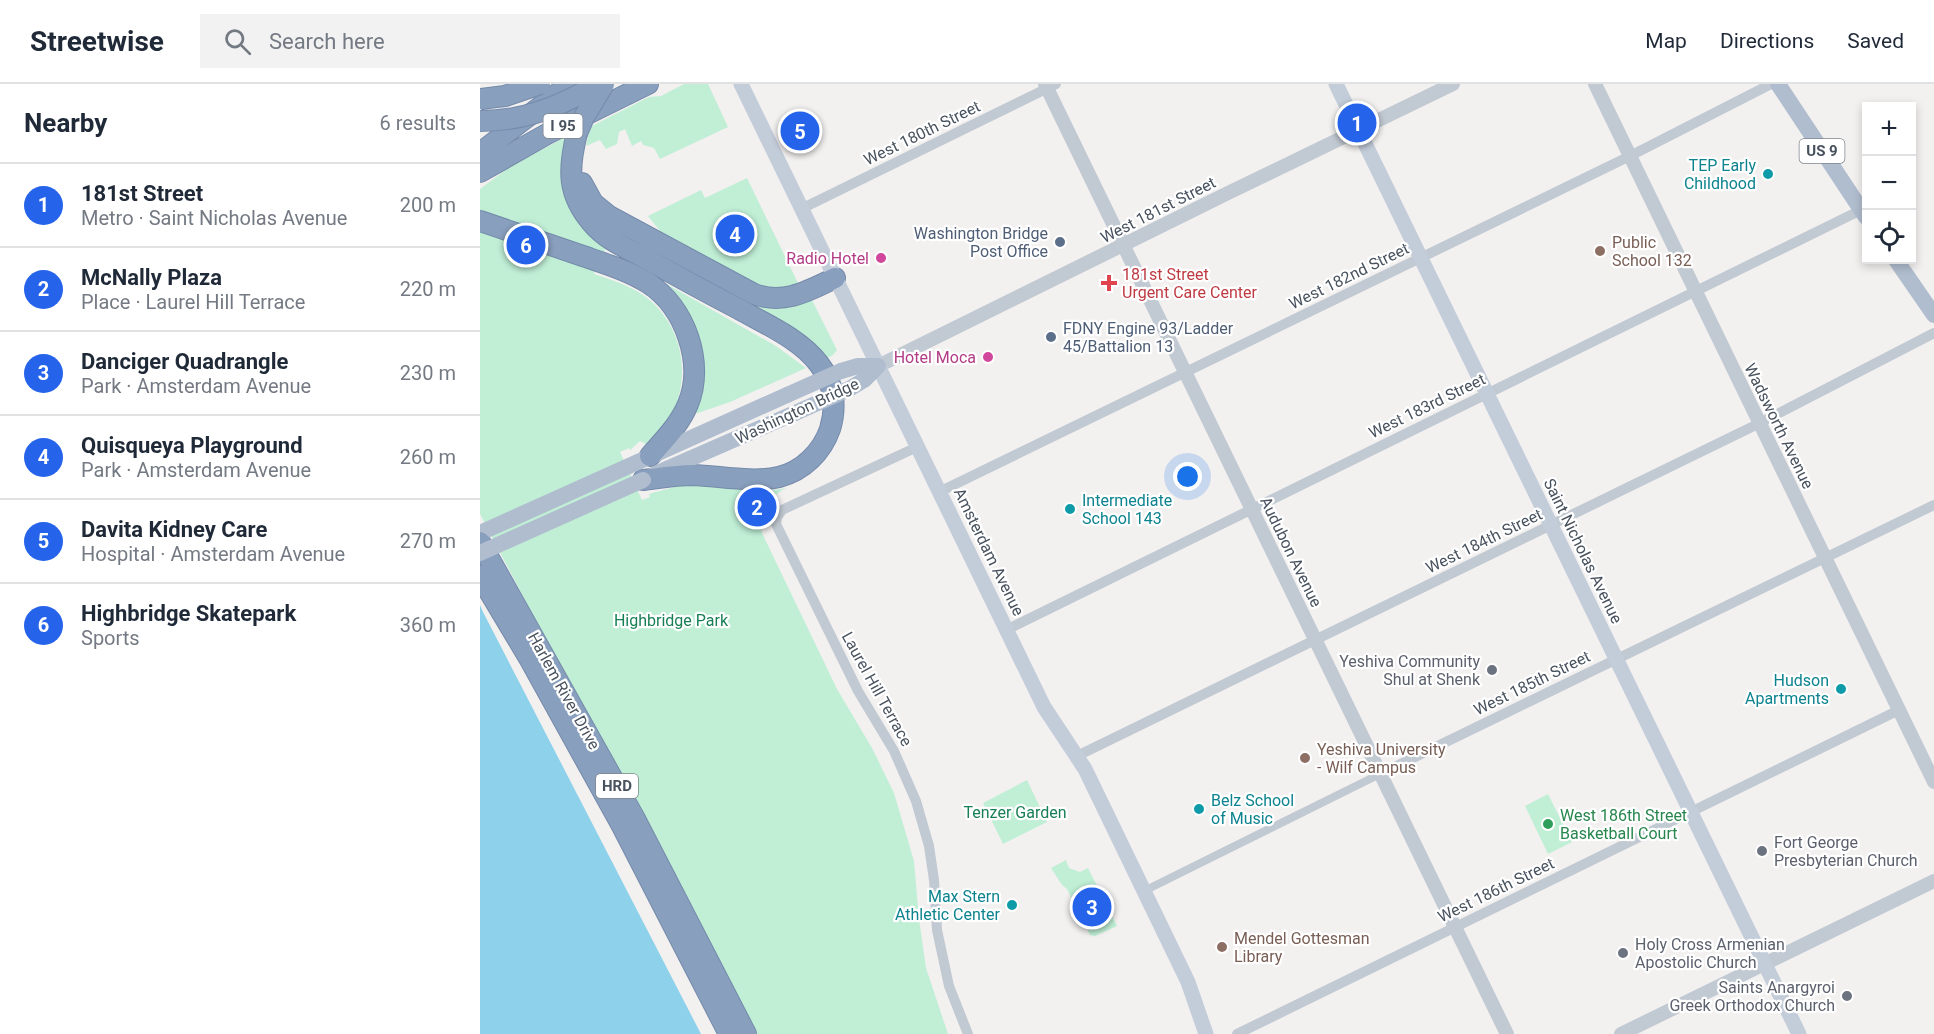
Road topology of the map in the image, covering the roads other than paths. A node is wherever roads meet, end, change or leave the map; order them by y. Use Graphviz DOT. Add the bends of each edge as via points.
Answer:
graph roads {
  1 [pos="535,84"];
  2 [pos="540,84"];
  3 [pos="570,84"];
  4 [pos="599,84"];
  5 [pos="604,84"];
  6 [pos="648,84"];
  7 [pos="741,84"];
  8 [pos="1336,84"];
  9 [pos="1453,84"];
  10 [pos="1595,84"];
  11 [pos="1771,84"];
  12 [pos="1778,84"];
  13 [pos="1049,86"];
  14 [pos="480,99"];
  15 [pos="480,123"];
  16 [pos="1358,129"];
  17 [pos="575,142"];
  18 [pos="480,153"];
  19 [pos="1630,156"];
  20 [pos="480,172"];
  21 [pos="801,209"];
  22 [pos="1862,210"];
  23 [pos="1862,214"];
  24 [pos="480,221"];
  25 [pos="1123,246"];
  26 [pos="1420,257"];
  27 [pos="1899,264"];
  28 [pos="835,278"];
  29 [pos="1695,291"];
  30 [pos="1934,315"];
  31 [pos="1934,333"];
  32 [pos="878,366"];
  33 [pos="1185,372"];
  34 [pos="1486,394"];
  35 [pos="1760,423"];
  36 [pos="917,447"];
  37 [pos="643,466"];
  38 [pos="939,492"];
  39 [pos="1934,505"];
  40 [pos="1251,509"];
  41 [pos="1551,525"];
  42 [pos="480,533"];
  43 [pos="480,542"];
  44 [pos="480,553"];
  45 [pos="1824,557"];
  46 [pos="480,576"];
  47 [pos="1006,630"];
  48 [pos="1315,640"];
  49 [pos="1616,659"];
  50 [pos="1899,710"];
  51 [pos="1077,756"];
  52 [pos="1380,774"];
  53 [pos="1934,782"];
  54 [pos="1690,812"];
  55 [pos="1934,881"];
  56 [pos="1144,891"];
  57 [pos="1454,927"];
  58 [pos="1765,964"];
  59 [pos="729,1034"];
  60 [pos="746,1034"];
  61 [pos="968,1034"];
  62 [pos="1206,1034"];
  63 [pos="1237,1034"];
  64 [pos="1507,1034"];
  65 [pos="1621,1034"];
  66 [pos="1798,1034"];
  1 -- 15 [label="highway"];
  2 -- 14 [label="highway, bridge" via="505,96"];
  3 -- 18 [label="highway, I 95"];
  4 -- 15 [label="highway, bridge" via="536,114"];
  5 -- 17 [label="highway, bridge" via="584,117"];
  6 -- 20 [label="highway, I 95"];
  7 -- 21 [label="main road, Amsterdam Avenue"];
  8 -- 16 [label="main road, Saint Nicholas Avenue"];
  9 -- 16 [label="street, West 181st Street"];
  10 -- 19 [label="street, Wadsworth Avenue"];
  11 -- 19 [label="street, West 182nd Street"];
  12 -- 22 [label="main road, US 9"];
  13 -- 21 [label="street, West 180th Street"];
  13 -- 25 [label="street, Audubon Avenue"];
  16 -- 25 [label="street, West 181st Street"];
  16 -- 26 [label="main road, Saint Nicholas Avenue"];
  17 -- 28 [label="highway" via="583,185 604,212 744,290 767,298 784,298"];
  17 -- 37 [label="highway" via="570,174 575,196 599,230 792,341 820,366 833,393 826,439 813,457 790,473 766,479 686,475"];
  19 -- 26 [label="street, West 182nd Street"];
  19 -- 29 [label="street, Wadsworth Avenue"];
  21 -- 28 [label="main road, Amsterdam Avenue"];
  23 -- 29 [label="street, West 183rd Street"];
  24 -- 37 [label="highway" via="641,279 664,296 680,320 691,349 694,378 688,404"];
  25 -- 32 [label="street, West 181st Street"];
  25 -- 33 [label="street, Audubon Avenue"];
  26 -- 33 [label="street, West 182nd Street"];
  26 -- 34 [label="main road, Saint Nicholas Avenue"];
  27 -- 30 [label="main road"];
  28 -- 32 [label="main road, Amsterdam Avenue"];
  29 -- 34 [label="street, West 183rd Street"];
  29 -- 35 [label="street, Wadsworth Avenue"];
  31 -- 35 [label="street, West 184th Street"];
  32 -- 36 [label="main road, Amsterdam Avenue"];
  32 -- 37 [label="main road, Washington Bridge, bridge" via="849,389 795,413"];
  32 -- 37 [label="main road, Washington Bridge, bridge" via="841,371"];
  33 -- 38 [label="street, West 182nd Street"];
  33 -- 40 [label="street, Audubon Avenue"];
  34 -- 40 [label="street, West 183rd Street"];
  34 -- 41 [label="main road, Saint Nicholas Avenue"];
  35 -- 41 [label="street, West 184th Street"];
  35 -- 45 [label="street, Wadsworth Avenue"];
  36 -- 38 [label="main road, Amsterdam Avenue"];
  36 -- 61 [label="street, Laurel Hill Terrace" via="782,510 776,524 916,801 929,846 937,930 949,986"];
  37 -- 42 [label="main road, Washington Bridge"];
  37 -- 44 [label="main road, Washington Bridge, bridge"];
  38 -- 47 [label="main road, Amsterdam Avenue"];
  39 -- 45 [label="street, West 185th Street"];
  40 -- 47 [label="street, West 183rd Street"];
  40 -- 48 [label="street, Audubon Avenue"];
  41 -- 48 [label="street, West 184th Street"];
  41 -- 49 [label="main road, Saint Nicholas Avenue"];
  43 -- 60 [label="highway, Harlem River Drive / HRD" via="634,817"];
  45 -- 49 [label="street, West 185th Street"];
  45 -- 50 [label="street, Wadsworth Avenue"];
  46 -- 59 [label="highway, Harlem River Drive / HRD" via="622,826"];
  47 -- 51 [label="main road, Amsterdam Avenue" via="1049,716"];
  48 -- 51 [label="street, West 184th Street"];
  48 -- 52 [label="street, Audubon Avenue"];
  49 -- 52 [label="street, West 185th Street"];
  49 -- 54 [label="main road, Saint Nicholas Avenue"];
  50 -- 53 [label="street, Wadsworth Avenue"];
  50 -- 54 [label="street, West 186th Street"];
  51 -- 56 [label="main road, Amsterdam Avenue"];
  52 -- 56 [label="street, West 185th Street"];
  52 -- 57 [label="street, Audubon Avenue"];
  54 -- 57 [label="street, West 186th Street"];
  54 -- 58 [label="main road, Saint Nicholas Avenue"];
  55 -- 58 [label="street"];
  56 -- 62 [label="main road, Amsterdam Avenue" via="1188,982"];
  57 -- 63 [label="street, West 186th Street"];
  57 -- 64 [label="street, Audubon Avenue"];
  58 -- 65 [label="street"];
  58 -- 66 [label="main road, Saint Nicholas Avenue"];
}
